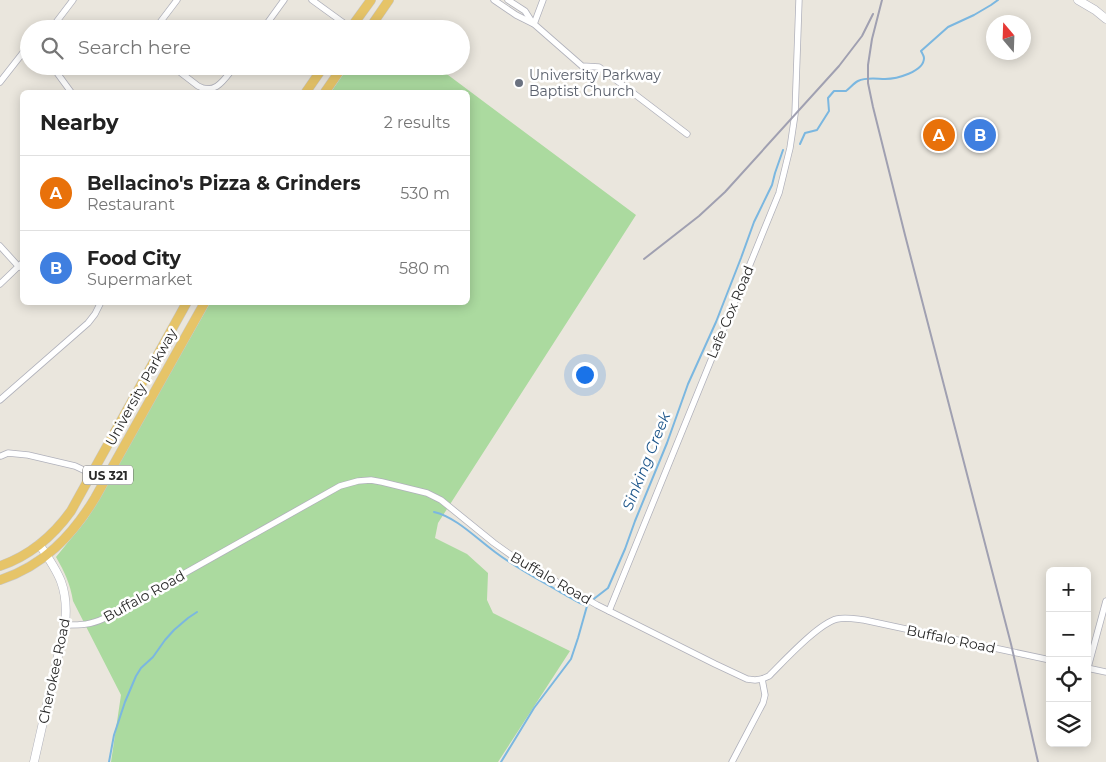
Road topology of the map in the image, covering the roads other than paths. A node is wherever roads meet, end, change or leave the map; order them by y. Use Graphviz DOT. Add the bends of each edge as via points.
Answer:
graph roads {
  1 [pos="73,0"];
  2 [pos="177,0"];
  3 [pos="284,0"];
  4 [pos="312,0"];
  5 [pos="370,0"];
  6 [pos="389,0"];
  7 [pos="494,0"];
  8 [pos="508,0"];
  9 [pos="543,0"];
  10 [pos="799,0"];
  11 [pos="1078,0"];
  12 [pos="1106,19"];
  13 [pos="58,20"];
  14 [pos="162,20"];
  15 [pos="270,20"];
  16 [pos="340,20"];
  17 [pos="356,20"];
  18 [pos="375,20"];
  19 [pos="534,24"];
  20 [pos="20,56"];
  21 [pos="59,75"];
  22 [pos="184,75"];
  23 [pos="228,75"];
  24 [pos="318,75"];
  25 [pos="336,75"];
  26 [pos="0,82"];
  27 [pos="70,90"];
  28 [pos="307,90"];
  29 [pos="326,90"];
  30 [pos="687,134"];
  31 [pos="0,246"];
  32 [pos="20,264"];
  33 [pos="20,266"];
  34 [pos="0,284"];
  35 [pos="100,305"];
  36 [pos="185,305"];
  37 [pos="203,305"];
  38 [pos="161,349"];
  39 [pos="174,357"];
  40 [pos="0,400"];
  41 [pos="0,456"];
  42 [pos="92,474"];
  43 [pos="39,544"];
  44 [pos="47,555"];
  45 [pos="0,566"];
  46 [pos="0,580"];
  47 [pos="1106,601"];
  48 [pos="609,611"];
  49 [pos="65,625"];
  50 [pos="1091,658"];
  51 [pos="1046,659"];
  52 [pos="1091,670"];
  53 [pos="1106,672"];
  54 [pos="762,679"];
  55 [pos="34,762"];
  56 [pos="732,762"];
  1 -- 13 [label="street"];
  2 -- 14 [label="street"];
  3 -- 15 [label="street"];
  4 -- 16 [label="street"];
  5 -- 17 [label="highway"];
  6 -- 18 [label="highway"];
  7 -- 19 [label="street"];
  8 -- 19 [label="street" via="524,11"];
  9 -- 19 [label="street"];
  10 -- 48 [label="street, Lafe Cox Road" via="795,114 779,193"];
  11 -- 12 [label="main road"];
  19 -- 30 [label="street" via="582,66 599,67"];
  20 -- 26 [label="street"];
  21 -- 27 [label="street"];
  22 -- 23 [label="street" via="203,89 210,89 217,87"];
  24 -- 28 [label="highway"];
  25 -- 29 [label="highway"];
  31 -- 32 [label="street"];
  33 -- 34 [label="street"];
  35 -- 40 [label="street" via="88,323"];
  36 -- 38 [label="highway, University Parkway / US 321"];
  37 -- 39 [label="highway, University Parkway / US 321"];
  38 -- 39 [label="highway"];
  38 -- 42 [label="highway, University Parkway / US 321"];
  39 -- 44 [label="highway, University Parkway / US 321" via="86,512 64,540"];
  41 -- 42 [label="street" via="8,453 28,455 75,466"];
  42 -- 43 [label="highway, University Parkway / US 321" via="64,521"];
  43 -- 44 [label="main road"];
  43 -- 45 [label="highway, University Parkway / US 321"];
  44 -- 46 [label="highway, University Parkway / US 321"];
  44 -- 49 [label="main road, Cherokee Road" via="64,592 67,607"];
  47 -- 50 [label="street"];
  48 -- 49 [label="street, Buffalo Road" via="515,558 441,500 421,491 371,480 340,486 105,618 92,624"];
  48 -- 54 [label="street, Buffalo Road" via="738,676"];
  49 -- 55 [label="main road, Cherokee Road"];
  51 -- 54 [label="street, Buffalo Road" via="842,618 821,627"];
  52 -- 53 [label="street"];
  54 -- 56 [label="street" via="763,703"];
}
